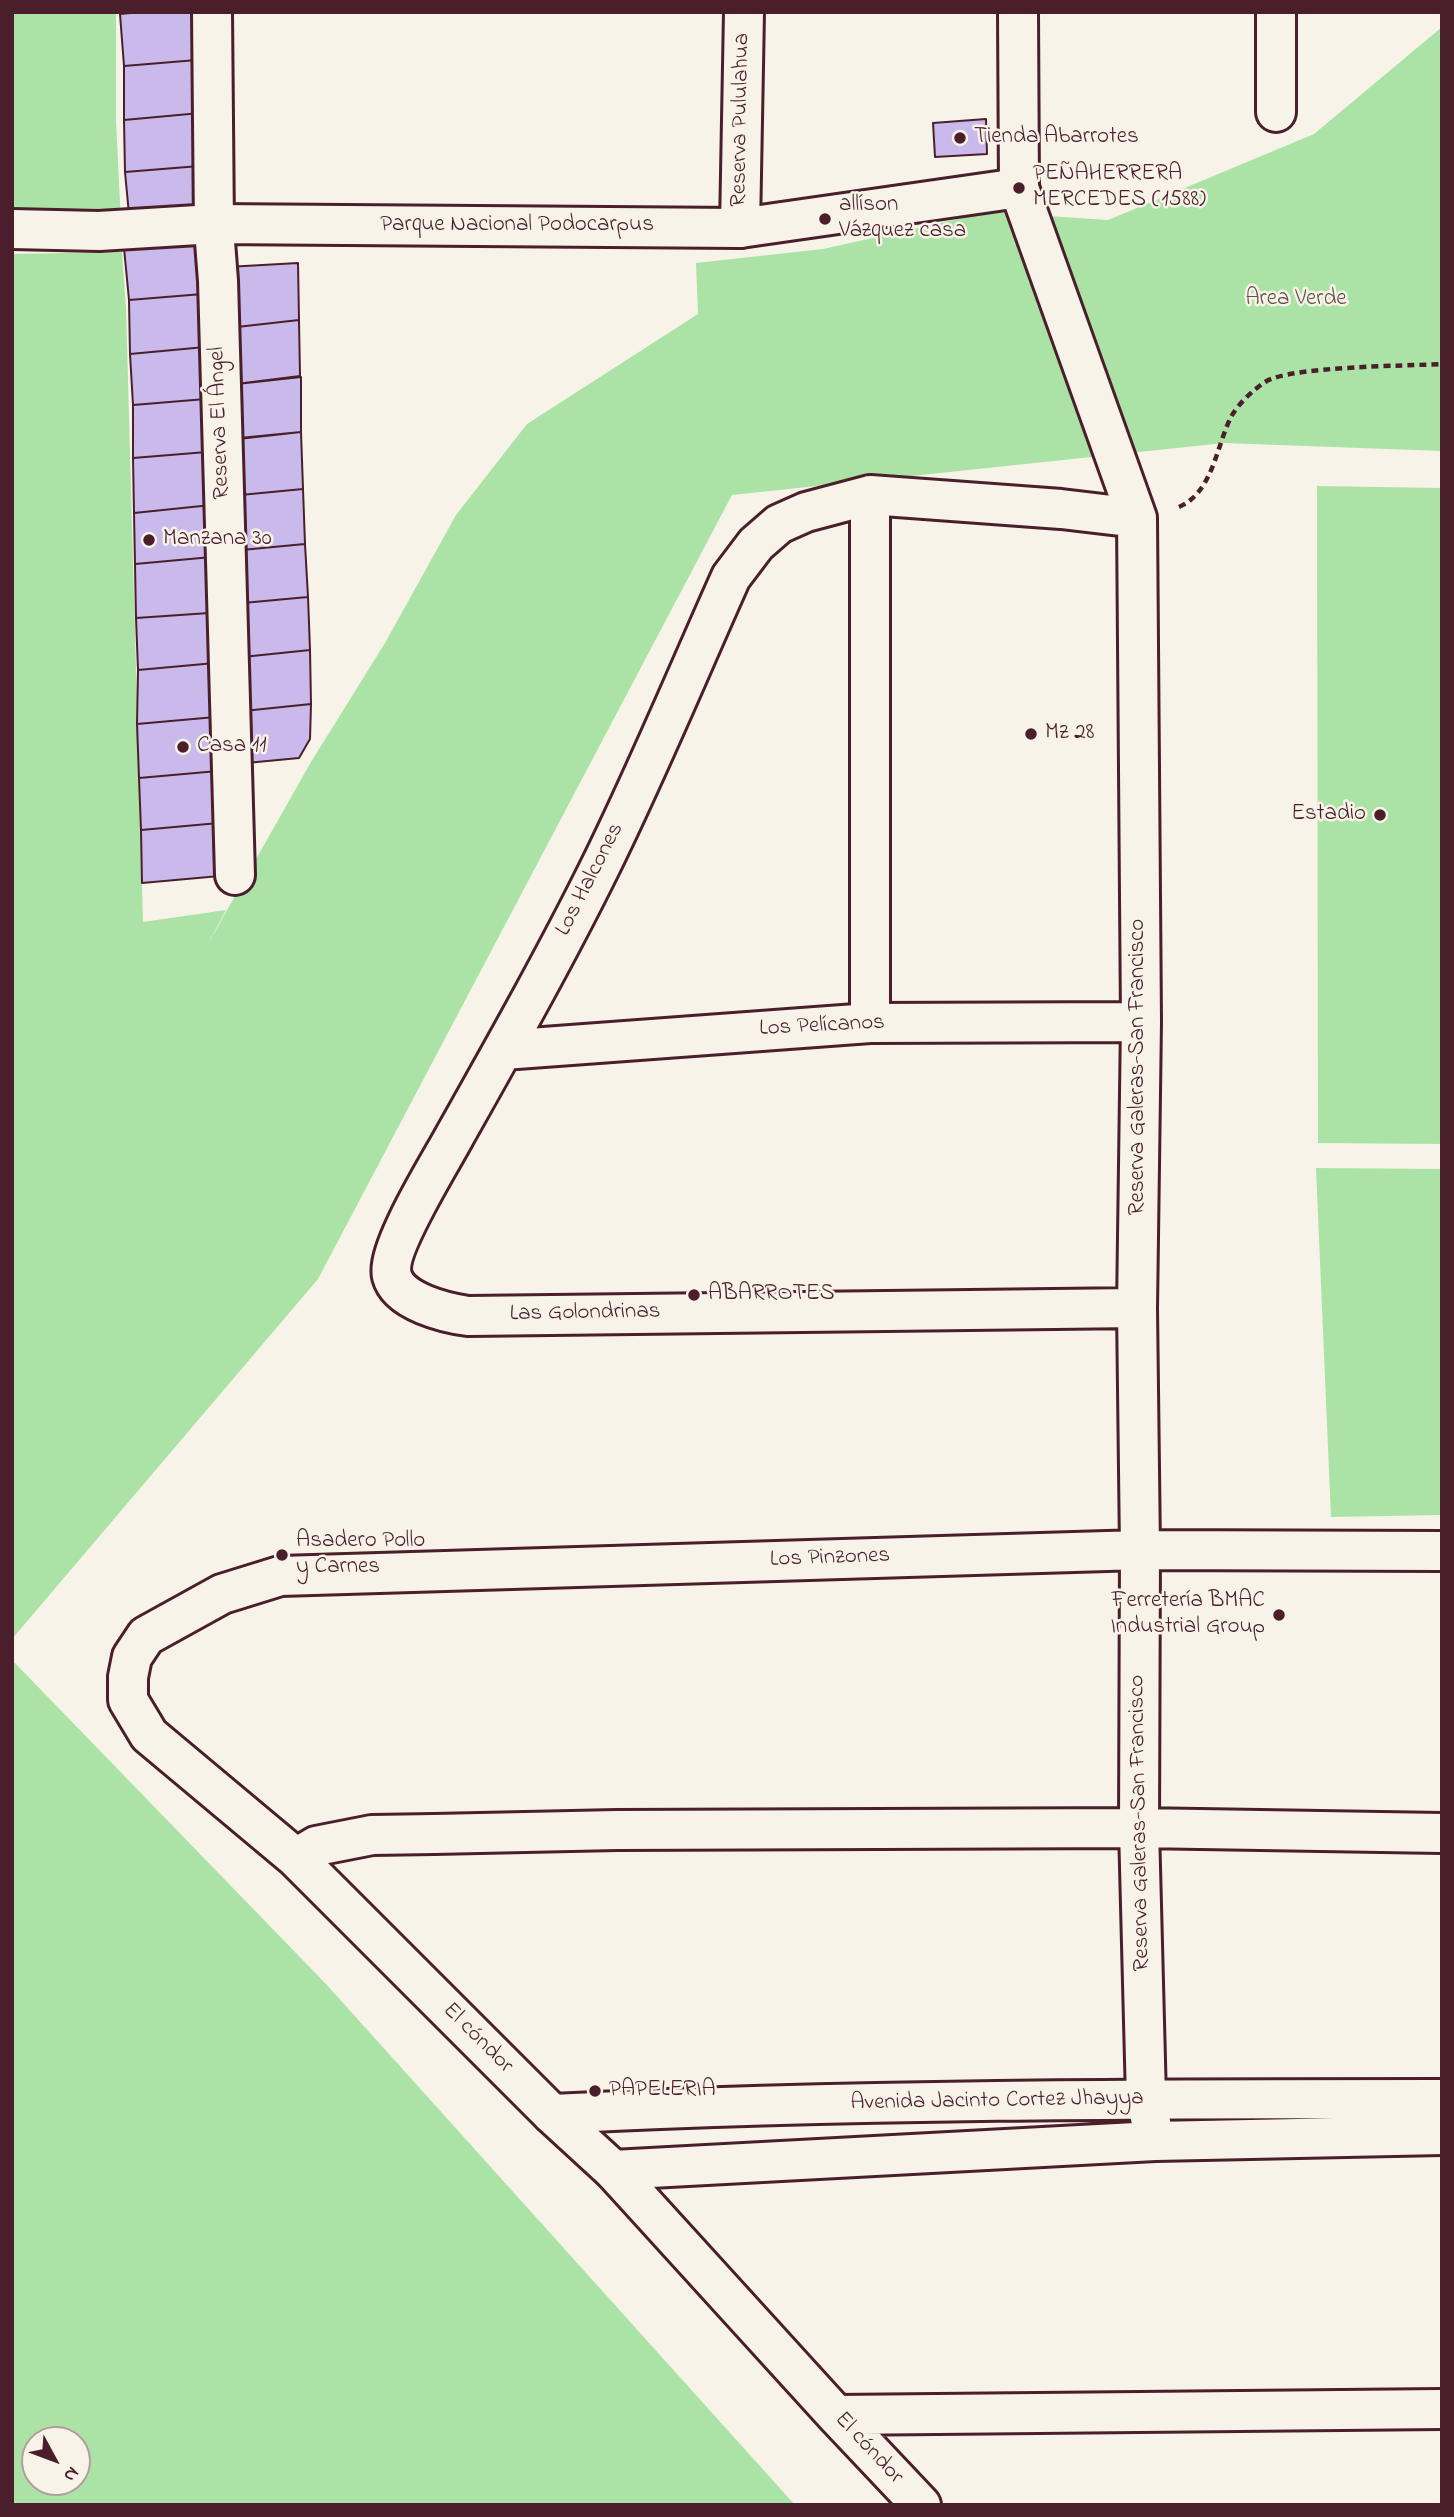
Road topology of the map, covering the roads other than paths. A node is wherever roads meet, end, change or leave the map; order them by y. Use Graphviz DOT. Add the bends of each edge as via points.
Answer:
graph roads {
  1 [pos="212,12"];
  2 [pos="744,12"];
  3 [pos="1018,12"];
  4 [pos="1276,12"];
  5 [pos="1276,113"];
  6 [pos="1018,188"];
  7 [pos="214,224"];
  8 [pos="740,228"];
  9 [pos="12,229"];
  10 [pos="870,495"];
  11 [pos="1137,518"];
  12 [pos="236,876"];
  13 [pos="870,1023"];
  14 [pos="1141,1023"];
  15 [pos="503,1050"];
  16 [pos="391,1266"];
  17 [pos="1137,1308"];
  18 [pos="1140,1550"];
  19 [pos="1442,1550"];
  20 [pos="222,1594"];
  21 [pos="1139,1828"];
  22 [pos="1442,1833"];
  23 [pos="296,1858"];
  24 [pos="1146,2099"];
  25 [pos="1442,2099"];
  26 [pos="552,2114"];
  27 [pos="1442,2135"];
  28 [pos="1155,2141"];
  29 [pos="612,2169"];
  30 [pos="1442,2409"];
  31 [pos="836,2415"];
  32 [pos="921,2505"];
  1 -- 7 [label="street, Reserva El Ángel"];
  2 -- 8 [label="street, Reserva Pululahua"];
  3 -- 6 [label="street, Reserva Galeras-San Francisco"];
  4 -- 5 [label="street"];
  6 -- 8 [label="street, Parque Nacional Podocarpus"];
  6 -- 11 [label="street, Reserva Galeras-San Francisco"];
  7 -- 8 [label="street, Parque Nacional Podocarpus"];
  7 -- 9 [label="street, Parque Nacional Podocarpus" via="99,231"];
  7 -- 12 [label="street, Reserva El Ángel"];
  10 -- 11 [label="street, Los Halcones"];
  10 -- 13 [label="street"];
  10 -- 15 [label="street, Los Halcones" via="779,524 731,577 600,867"];
  11 -- 14 [label="street, Reserva Galeras-San Francisco"];
  13 -- 14 [label="street, Los Pelícanos"];
  13 -- 15 [label="street, Los Pelícanos"];
  14 -- 17 [label="street, Reserva Galeras-San Francisco"];
  15 -- 16 [label="street, Los Halcones" via="406,1224"];
  16 -- 17 [label="street, Las Golondrinas" via="398,1287 408,1296 431,1308 468,1316"];
  17 -- 18 [label="street, Reserva Galeras-San Francisco"];
  18 -- 19 [label="street, Los Pinzones"];
  18 -- 20 [label="street, Los Pinzones" via="280,1576"];
  18 -- 21 [label="street, Reserva Galeras-San Francisco"];
  20 -- 23 [label="street, El cóndor" via="146,1636 132,1657 128,1700 149,1735"];
  21 -- 22 [label="street"];
  21 -- 23 [label="street" via="372,1835 316,1846"];
  21 -- 24 [label="street, Reserva Galeras-San Francisco"];
  23 -- 26 [label="street, El cóndor"];
  24 -- 25 [label="street, Avenida Jacinto Cortez Jhayya"];
  24 -- 26 [label="street, Avenida Jacinto Cortez Jhayya"];
  24 -- 28 [label="street, Reserva Galeras-San Francisco"];
  26 -- 29 [label="street, El cóndor"];
  27 -- 28 [label="street, Avenida Jacinto Cortez Jhayya"];
  28 -- 29 [label="street, Avenida Jacinto Cortez Jhayya"];
  29 -- 31 [label="street, El cóndor"];
  30 -- 31 [label="street"];
  31 -- 32 [label="street, El cóndor"];
}
